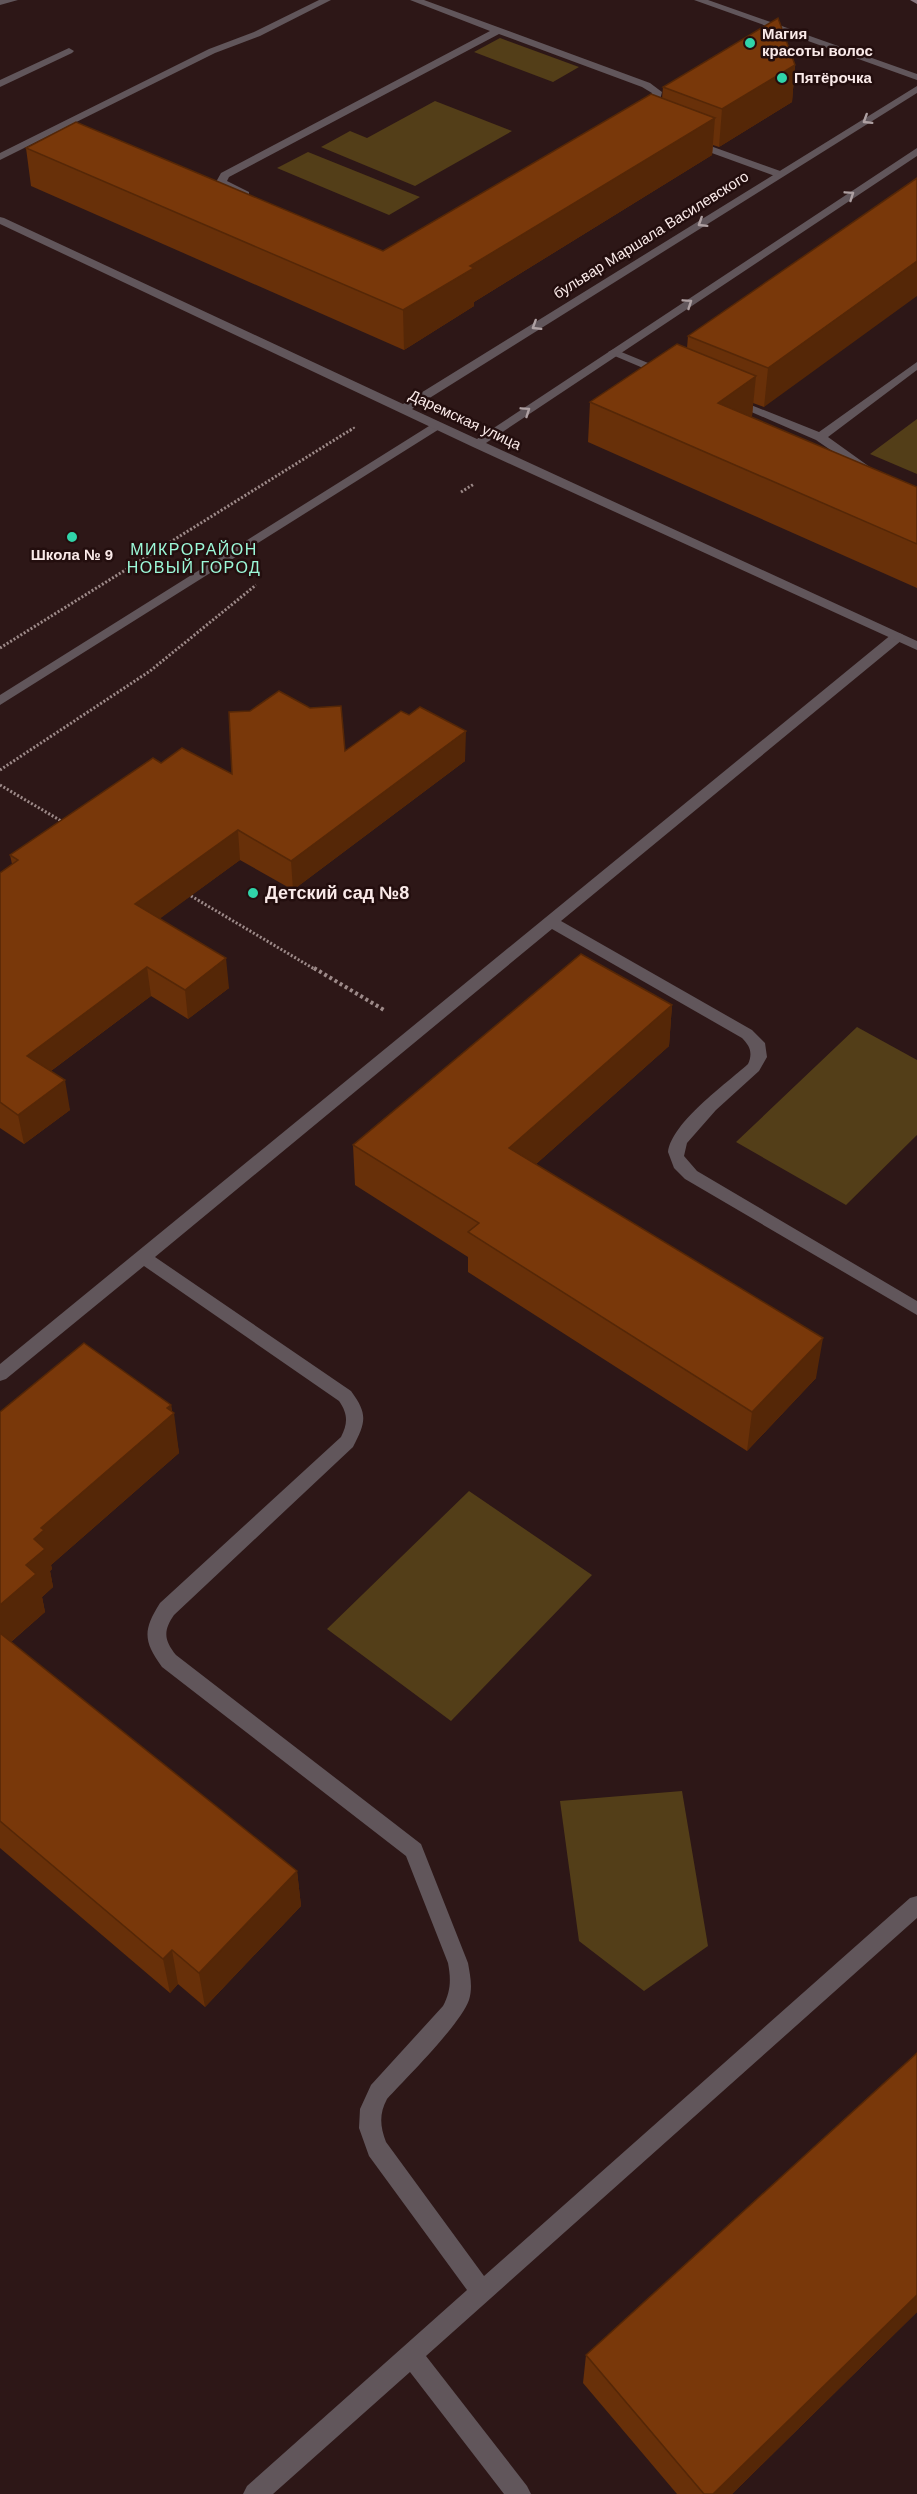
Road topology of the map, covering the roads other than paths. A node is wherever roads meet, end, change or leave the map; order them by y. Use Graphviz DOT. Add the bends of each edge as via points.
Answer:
graph roads {
  1 [pos="13,0"];
  2 [pos="326,0"];
  3 [pos="415,0"];
  4 [pos="699,0"];
  5 [pos="0,2"];
  6 [pos="497,31"];
  7 [pos="69,51"];
  8 [pos="917,77"];
  9 [pos="0,84"];
  10 [pos="917,89"];
  11 [pos="635,112"];
  12 [pos="680,138"];
  13 [pos="917,151"];
  14 [pos="0,157"];
  15 [pos="779,174"];
  16 [pos="259,200"];
  17 [pos="0,220"];
  18 [pos="615,352"];
  19 [pos="917,365"];
  20 [pos="680,379"];
  21 [pos="723,397"];
  22 [pos="403,409"];
  23 [pos="437,425"];
  24 [pos="820,437"];
  25 [pos="477,444"];
  26 [pos="879,477"];
  27 [pos="897,637"];
  28 [pos="917,646"];
  29 [pos="0,701"];
  30 [pos="551,922"];
  31 [pos="143,1257"];
  32 [pos="917,1309"];
  33 [pos="0,1374"];
  34 [pos="917,1905"];
  35 [pos="482,2292"];
  36 [pos="411,2355"];
  37 [pos="255,2494"];
  38 [pos="519,2494"];
  1 -- 5 [label="street"];
  2 -- 14 [label="street" via="212,51"];
  3 -- 6 [label="street"];
  4 -- 8 [label="street"];
  6 -- 11 [label="street" via="657,92 655,100"];
  6 -- 16 [label="street" via="225,175 221,182"];
  7 -- 9 [label="street"];
  10 -- 15 [label="street, бульвар Маршала Василевского, one-way"];
  12 -- 15 [label="street"];
  18 -- 13 [label="street, one-way"];
  15 -- 22 [label="street, бульвар Маршала Василевского, one-way"];
  17 -- 22 [label="street, Даремская улица"];
  18 -- 20 [label="street"];
  25 -- 18 [label="street, one-way"];
  19 -- 24 [label="street"];
  21 -- 24 [label="street"];
  22 -- 23 [label="street, Даремская улица"];
  23 -- 25 [label="street, Даремская улица"];
  23 -- 29 [label="street"];
  24 -- 26 [label="street"];
  25 -- 27 [label="street, Даремская улица"];
  27 -- 28 [label="street, Даремская улица"];
  27 -- 30 [label="street"];
  30 -- 31 [label="street"];
  30 -- 32 [label="street" via="757,1043 759,1057 754,1067 682,1135 675,1150 678,1163 691,1176"];
  31 -- 33 [label="street"];
  31 -- 35 [label="street" via="345,1396 356,1409 356,1426 347,1443 167,1609 156,1625 156,1645 169,1661 414,1850 458,1963 459,1998 379,2092 371,2109 370,2128 376,2148"];
  34 -- 35 [label="street"];
  35 -- 36 [label="street"];
  36 -- 37 [label="street"];
  36 -- 38 [label="street"];
}
